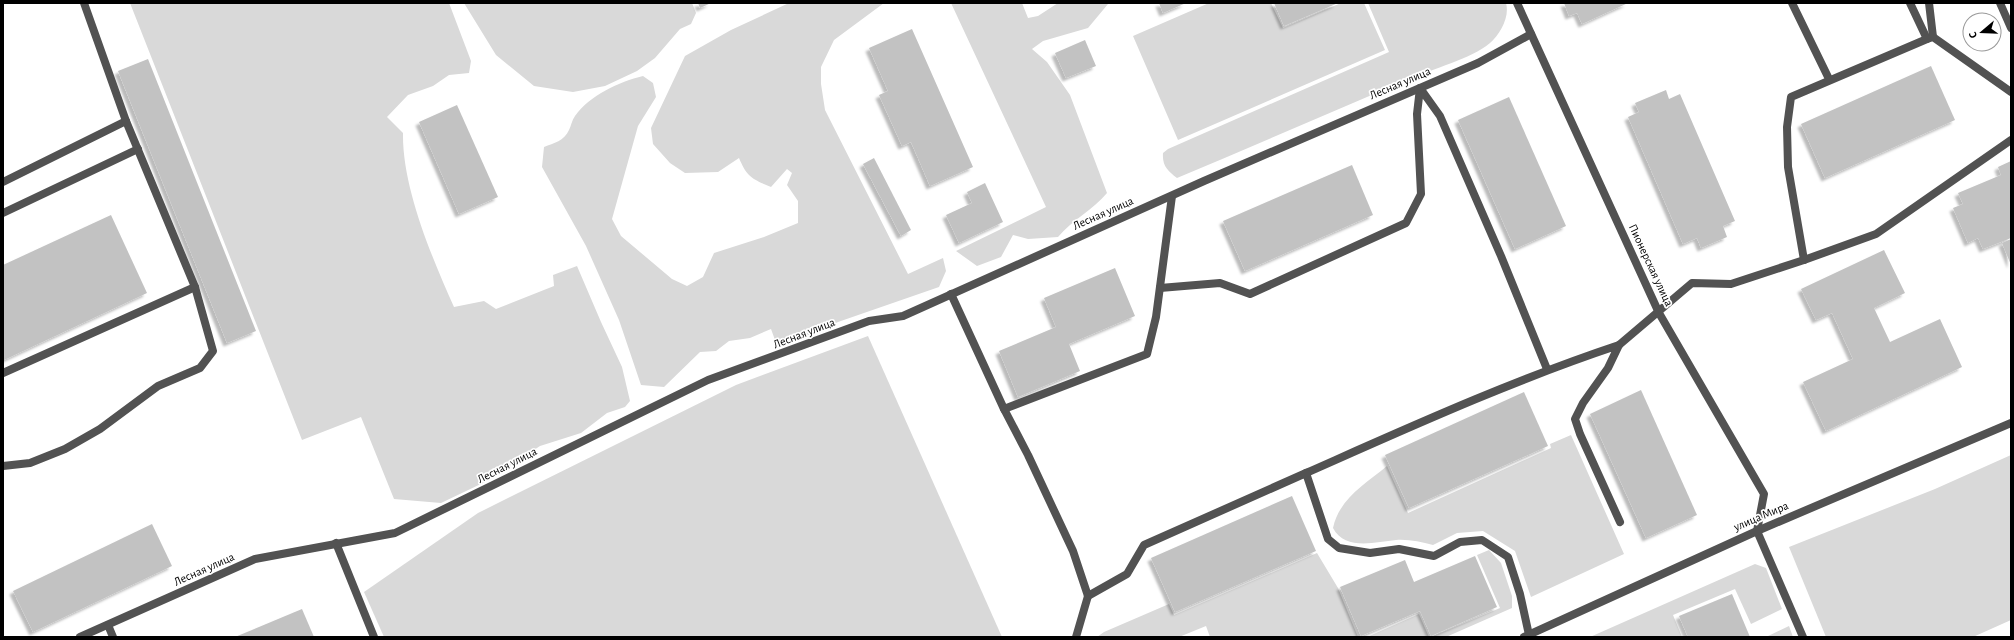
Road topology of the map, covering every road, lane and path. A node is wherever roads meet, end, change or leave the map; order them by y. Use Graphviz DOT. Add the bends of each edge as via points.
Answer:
graph roads {
  1 [pos="84,3"];
  2 [pos="1517,3"];
  3 [pos="1792,3"];
  4 [pos="1910,3"];
  5 [pos="1929,3"];
  6 [pos="2000,3"];
  7 [pos="2011,28"];
  8 [pos="1531,34"];
  9 [pos="1930,38"];
  10 [pos="1829,79"];
  11 [pos="1420,88"];
  12 [pos="2011,92"];
  13 [pos="126,121"];
  14 [pos="2011,140"];
  15 [pos="138,149"];
  16 [pos="3,182"];
  17 [pos="1172,196"];
  18 [pos="3,213"];
  19 [pos="1804,260"];
  20 [pos="195,287"];
  21 [pos="1160,288"];
  22 [pos="952,294"];
  23 [pos="1659,312"];
  24 [pos="1619,345"];
  25 [pos="1547,369"];
  26 [pos="3,373"];
  27 [pos="1004,409"];
  28 [pos="2011,423"];
  29 [pos="3,466"];
  30 [pos="1306,473"];
  31 [pos="1620,522"];
  32 [pos="1757,531"];
  33 [pos="336,543"];
  34 [pos="1088,596"];
  35 [pos="108,625"];
  36 [pos="1526,636"];
  37 [pos="80,637"];
  38 [pos="113,637"];
  39 [pos="374,637"];
  40 [pos="1076,637"];
  41 [pos="1804,637"];
  1 -- 13 [label="street"];
  2 -- 8 [label="street, Пионерская улица"];
  3 -- 10 [label="street"];
  4 -- 9 [label="street"];
  5 -- 9 [label="street"];
  6 -- 7 [label="street"];
  8 -- 11 [label="street, Лесная улица" via="1478,63"];
  8 -- 23 [label="street, Пионерская улица"];
  9 -- 10 [label="street"];
  9 -- 12 [label="street"];
  10 -- 19 [label="street" via="1791,97 1787,127 1788,167"];
  11 -- 17 [label="street, Лесная улица"];
  11 -- 21 [label="street" via="1417,114 1420,194 1406,223 1250,294 1220,283"];
  11 -- 25 [label="street" via="1440,116"];
  13 -- 15 [label="street"];
  13 -- 16 [label="street"];
  14 -- 19 [label="street" via="1876,234"];
  15 -- 18 [label="street"];
  15 -- 20 [label="street"];
  17 -- 21 [label="street"];
  17 -- 22 [label="street, Лесная улица"];
  19 -- 23 [label="street" via="1731,284 1692,283"];
  20 -- 26 [label="street"];
  20 -- 29 [label="street" via="213,351 200,368 158,386 100,429 65,449 30,463"];
  21 -- 27 [label="street" via="1147,354"];
  22 -- 27 [label="street"];
  22 -- 33 [label="street, Лесная улица" via="902,316 869,321 708,380 395,533"];
  23 -- 24 [label="street"];
  23 -- 32 [label="street, Пионерская улица" via="1764,494"];
  24 -- 25 [label="street"];
  24 -- 31 [label="street" via="1608,368 1583,403 1576,419 1580,434"];
  25 -- 30 [label="street" via="1428,418"];
  27 -- 34 [label="street" via="1073,551"];
  28 -- 32 [label="street, улица Мира"];
  30 -- 34 [label="street" via="1144,545 1127,574"];
  30 -- 36 [label="street" via="1328,539 1339,548 1370,553 1399,549 1434,556 1460,542 1482,540 1508,557 1520,594"];
  32 -- 36 [label="street, улица Мира"];
  32 -- 41 [label="street"];
  33 -- 35 [label="street, Лесная улица" via="255,559"];
  33 -- 39 [label="street"];
  34 -- 40 [label="street"];
  35 -- 37 [label="street, Лесная улица"];
  35 -- 38 [label="street"];
}
